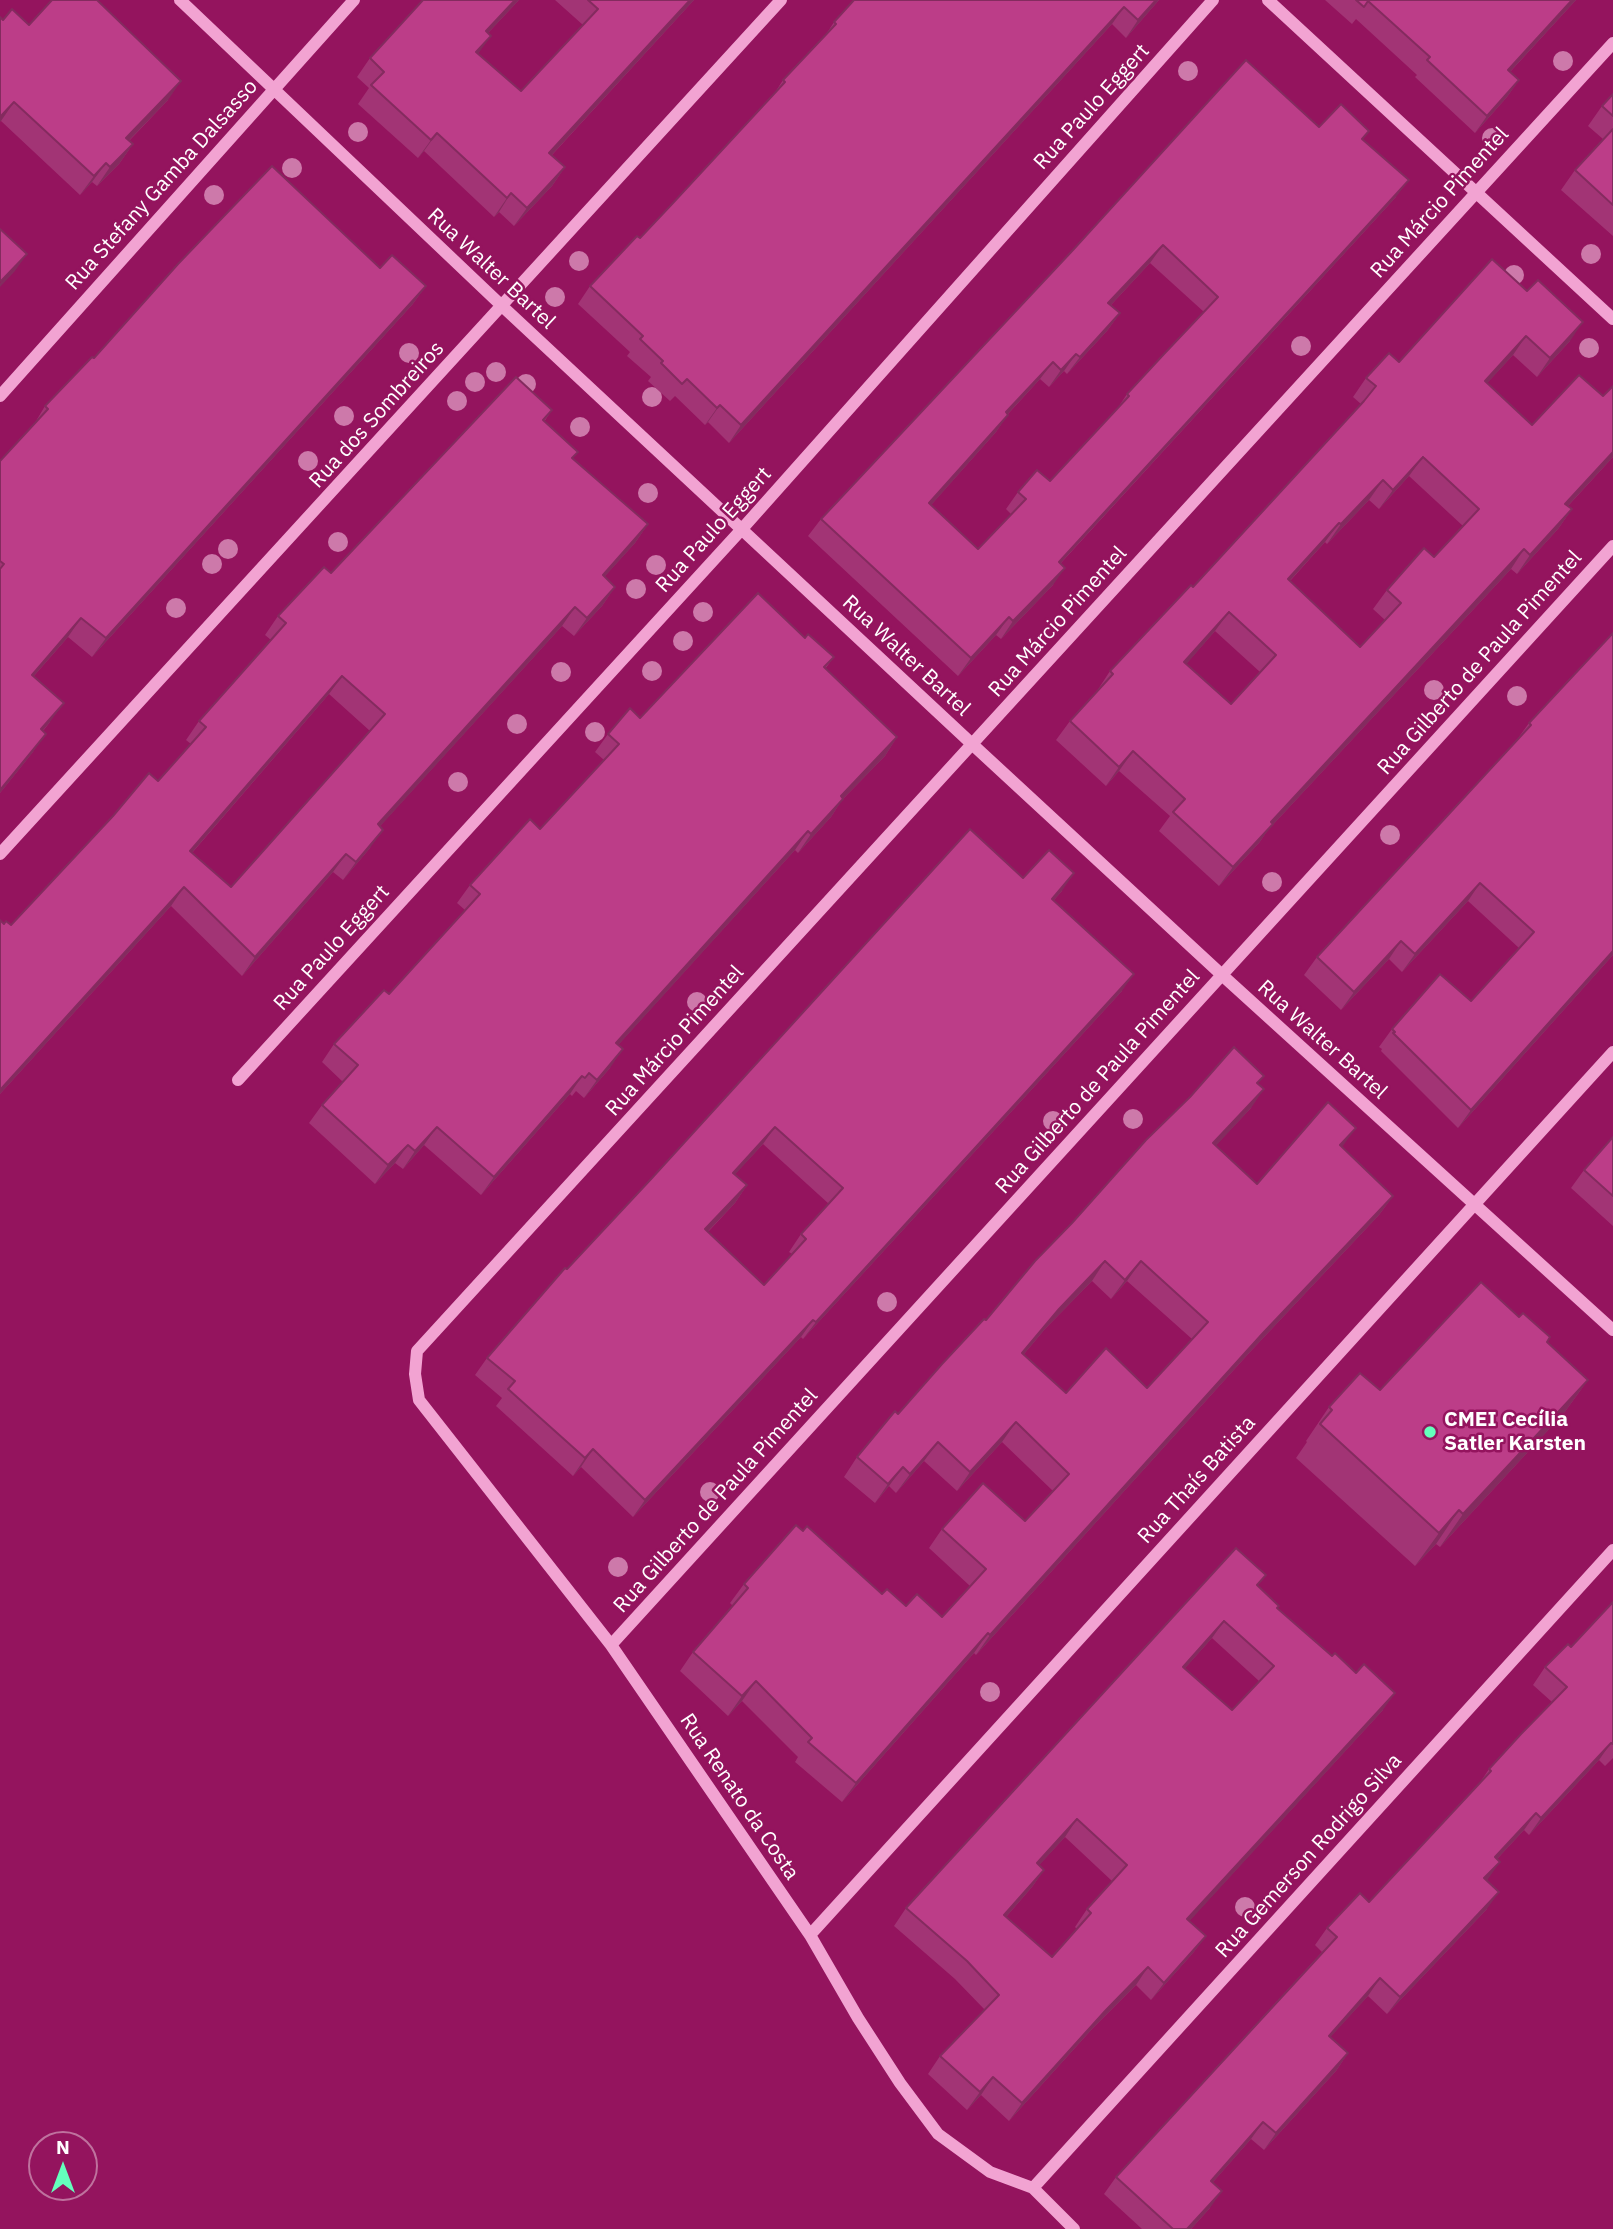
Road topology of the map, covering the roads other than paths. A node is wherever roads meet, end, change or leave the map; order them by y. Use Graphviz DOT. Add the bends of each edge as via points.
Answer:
graph roads {
  1 [pos="180,0"];
  2 [pos="354,0"];
  3 [pos="781,0"];
  4 [pos="1213,0"];
  5 [pos="1268,0"];
  6 [pos="1613,43"];
  7 [pos="273,89"];
  8 [pos="1476,193"];
  9 [pos="502,306"];
  10 [pos="1613,319"];
  11 [pos="0,396"];
  12 [pos="742,529"];
  13 [pos="1613,546"];
  14 [pos="972,744"];
  15 [pos="0,854"];
  16 [pos="1222,975"];
  17 [pos="1613,1052"];
  18 [pos="238,1080"];
  19 [pos="1475,1203"];
  20 [pos="1613,1330"];
  21 [pos="417,1351"];
  22 [pos="1613,1550"];
  23 [pos="611,1644"];
  24 [pos="810,1934"];
  25 [pos="1033,2188"];
  26 [pos="1074,2229"];
  1 -- 7 [label="street, Rua Walter Bartel"];
  2 -- 7 [label="street, Rua Stefany Gamba Dalsasso"];
  3 -- 9 [label="street, Rua dos Sombreiros"];
  4 -- 12 [label="street, Rua Paulo Eggert"];
  5 -- 8 [label="street"];
  6 -- 8 [label="street, Rua Márcio Pimentel"];
  7 -- 9 [label="street, Rua Walter Bartel"];
  7 -- 11 [label="street, Rua Stefany Gamba Dalsasso"];
  8 -- 10 [label="street"];
  8 -- 14 [label="street, Rua Márcio Pimentel"];
  9 -- 12 [label="street, Rua Walter Bartel"];
  9 -- 15 [label="street, Rua dos Sombreiros"];
  12 -- 14 [label="street, Rua Walter Bartel"];
  12 -- 18 [label="street, Rua Paulo Eggert"];
  13 -- 16 [label="street, Rua Gilberto de Paula Pimentel"];
  14 -- 16 [label="street, Rua Walter Bartel"];
  14 -- 21 [label="street, Rua Márcio Pimentel"];
  16 -- 19 [label="street, Rua Walter Bartel"];
  16 -- 23 [label="street, Rua Gilberto de Paula Pimentel"];
  17 -- 19 [label="street, Rua Thaís Batista"];
  19 -- 20 [label="street, Rua Walter Bartel"];
  19 -- 24 [label="street, Rua Thaís Batista"];
  21 -- 23 [label="street, Rua Renato da Costa" via="419,1400"];
  22 -- 25 [label="street, Rua Gemerson Rodrigo Silva"];
  23 -- 24 [label="street, Rua Renato da Costa"];
  24 -- 25 [label="street, Rua Renato da Costa" via="858,2018 938,2134 990,2172"];
  25 -- 26 [label="street, Rua Renato da Costa"];
}
